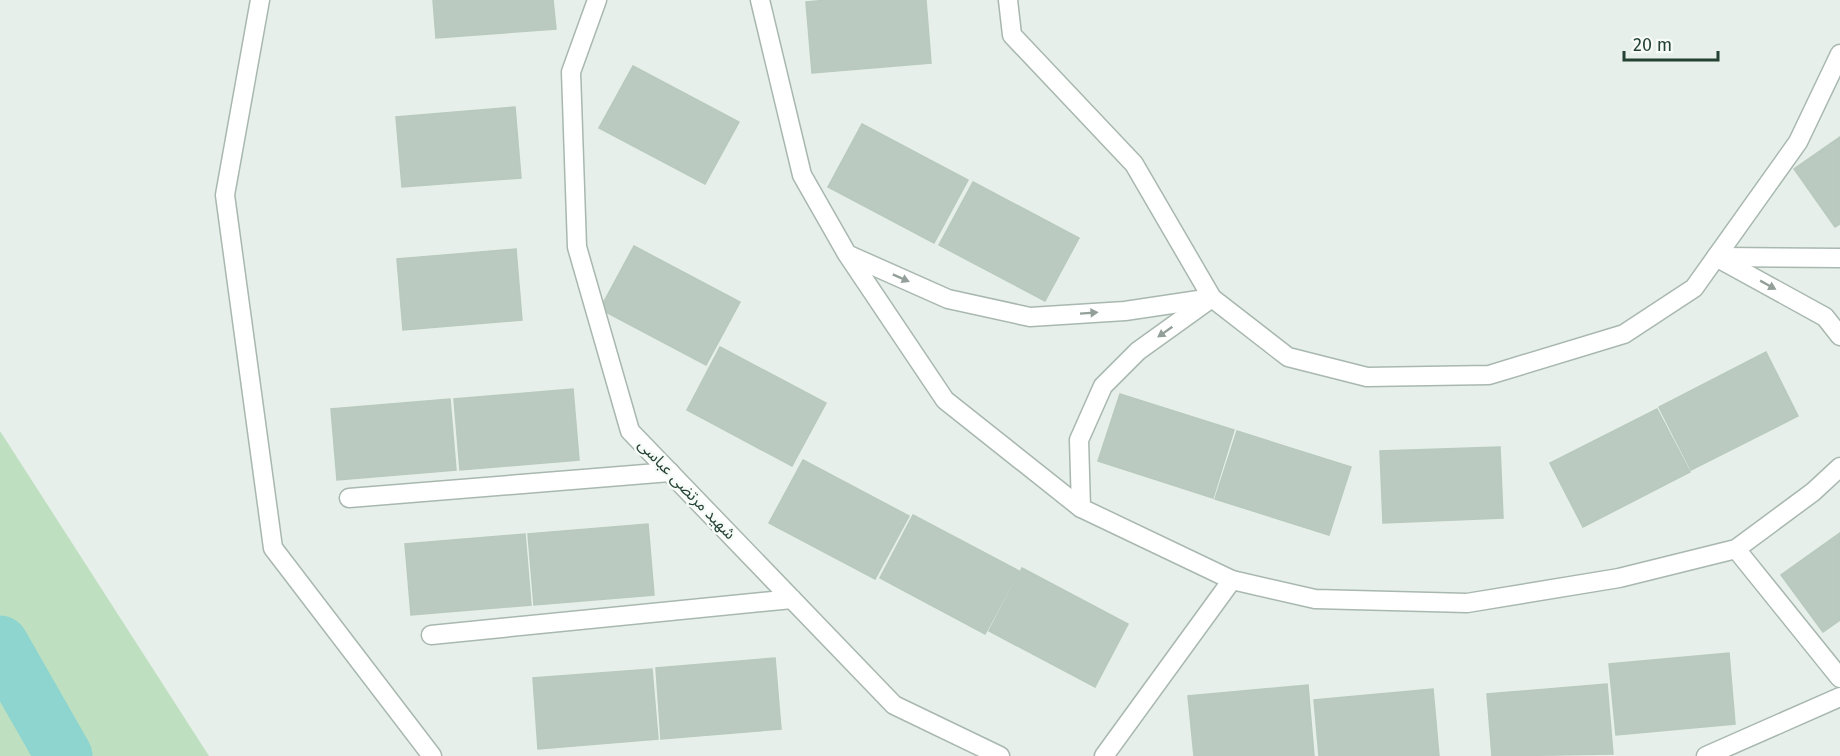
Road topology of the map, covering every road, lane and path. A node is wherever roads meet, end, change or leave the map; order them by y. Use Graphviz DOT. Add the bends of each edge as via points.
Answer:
graph roads {
  1 [pos="260,0"];
  2 [pos="597,0"];
  3 [pos="760,0"];
  4 [pos="1008,0"];
  5 [pos="1840,54"];
  6 [pos="847,254"];
  7 [pos="1716,257"];
  8 [pos="1840,258"];
  9 [pos="1212,298"];
  10 [pos="1840,336"];
  11 [pos="1840,467"];
  12 [pos="670,472"];
  13 [pos="350,498"];
  14 [pos="1081,508"];
  15 [pos="1736,549"];
  16 [pos="1232,580"];
  17 [pos="792,599"];
  18 [pos="431,635"];
  19 [pos="1840,678"];
  20 [pos="1840,697"];
  21 [pos="432,756"];
  22 [pos="1000,756"];
  23 [pos="1104,756"];
  24 [pos="1706,756"];
  1 -- 21 [label="street" via="225,195 273,548"];
  2 -- 12 [label="street, شهید مرتضی عباسی" via="571,72 577,247 630,431"];
  3 -- 6 [label="street" via="802,175"];
  4 -- 9 [label="street" via="1012,35 1134,164"];
  5 -- 7 [label="street" via="1798,142"];
  6 -- 9 [label="street, one-way" via="948,298 1030,317"];
  6 -- 14 [label="street" via="945,400"];
  7 -- 8 [label="street"];
  7 -- 9 [label="street" via="1694,288 1624,334 1489,375 1367,377 1288,357"];
  7 -- 10 [label="street, one-way" via="1825,317"];
  9 -- 14 [label="street, one-way" via="1138,351 1103,386 1079,440"];
  11 -- 15 [label="street"];
  12 -- 13 [label="street"];
  12 -- 17 [label="street, شهید مرتضی عباسی"];
  14 -- 16 [label="street"];
  15 -- 16 [label="street" via="1619,578 1467,603 1315,599"];
  15 -- 19 [label="street"];
  16 -- 23 [label="street"];
  17 -- 18 [label="street"];
  17 -- 22 [label="street, شهید مرتضی عباسی" via="894,705"];
  20 -- 24 [label="street"];
}
